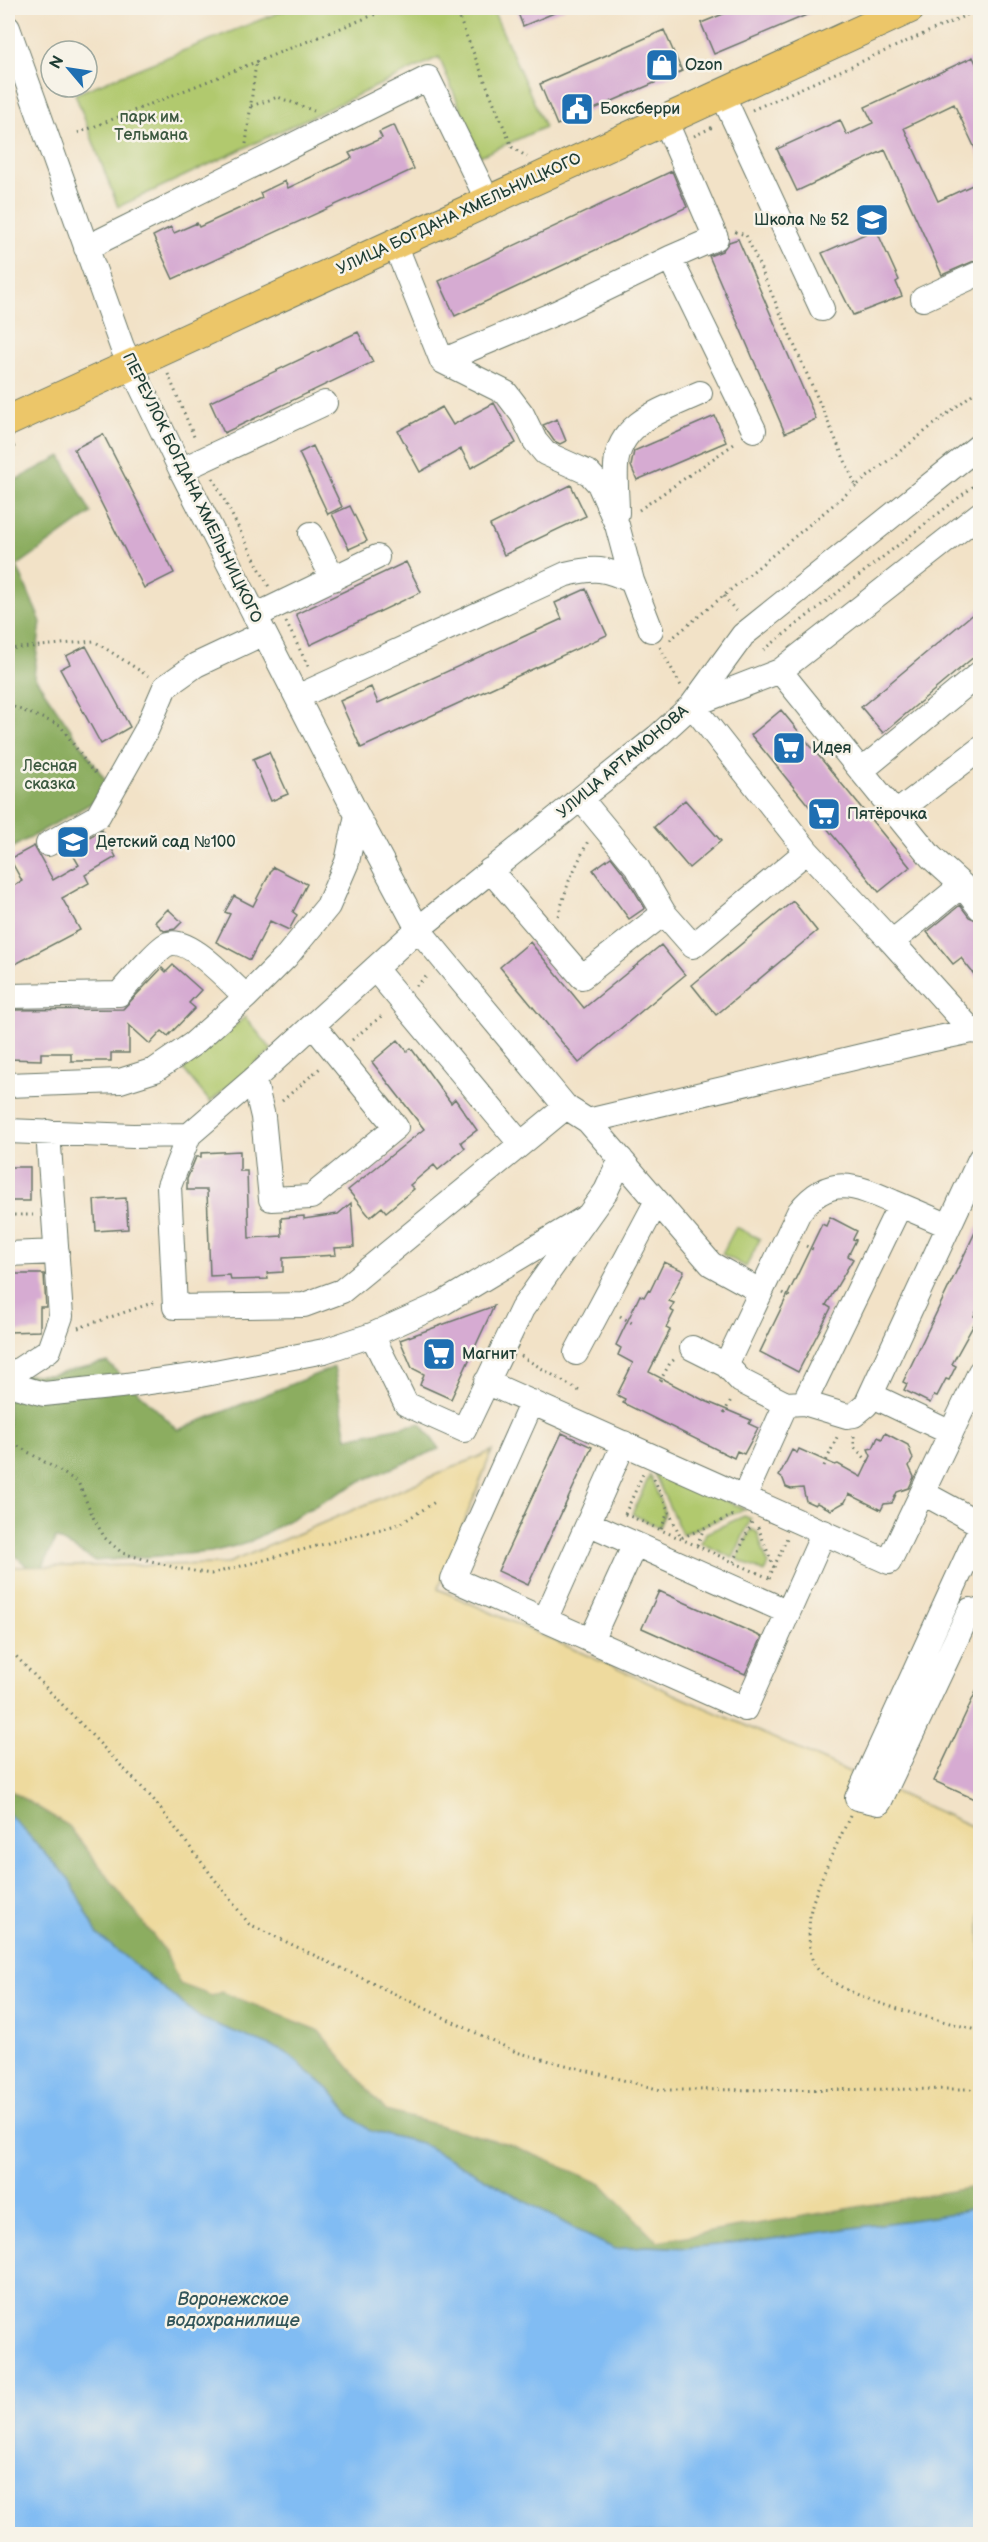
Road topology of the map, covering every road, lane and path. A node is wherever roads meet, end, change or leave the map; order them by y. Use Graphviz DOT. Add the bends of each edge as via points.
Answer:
graph roads {
  1 [pos="392,8"];
  2 [pos="455,8"];
  3 [pos="910,8"];
  4 [pos="8,28"];
  5 [pos="256,62"];
  6 [pos="722,94"];
  7 [pos="251,106"];
  8 [pos="665,120"];
  9 [pos="340,122"];
  10 [pos="78,133"];
  11 [pos="528,158"];
  12 [pos="243,170"];
  13 [pos="488,201"];
  14 [pos="716,238"];
  15 [pos="395,244"];
  16 [pos="86,248"];
  17 [pos="670,258"];
  18 [pos="981,273"];
  19 [pos="923,299"];
  20 [pos="822,309"];
  21 [pos="442,362"];
  22 [pos="130,365"];
  23 [pos="168,374"];
  24 [pos="981,388"];
  25 [pos="700,393"];
  26 [pos="325,403"];
  27 [pos="8,421"];
  28 [pos="754,430"];
  29 [pos="981,445"];
  30 [pos="204,459"];
  31 [pos="181,470"];
  32 [pos="981,480"];
  33 [pos="856,486"];
  34 [pos="981,514"];
  35 [pos="617,525"];
  36 [pos="311,534"];
  37 [pos="377,557"];
  38 [pos="333,579"];
  39 [pos="632,581"];
  40 [pos="278,605"];
  41 [pos="260,624"];
  42 [pos="660,635"];
  43 [pos="8,649"];
  44 [pos="764,650"];
  45 [pos="780,671"];
  46 [pos="981,673"];
  47 [pos="165,687"];
  48 [pos="319,687"];
  49 [pos="297,697"];
  50 [pos="8,705"];
  51 [pos="692,705"];
  52 [pos="981,749"];
  53 [pos="861,771"];
  54 [pos="116,782"];
  55 [pos="581,800"];
  56 [pos="896,813"];
  57 [pos="357,815"];
  58 [pos="598,820"];
  59 [pos="48,844"];
  60 [pos="807,850"];
  61 [pos="490,870"];
  62 [pos="962,885"];
  63 [pos="981,908"];
  64 [pos="664,913"];
  65 [pos="418,929"];
  66 [pos="550,940"];
  67 [pos="892,942"];
  68 [pos="375,969"];
  69 [pos="8,996"];
  70 [pos="246,998"];
  71 [pos="313,1025"];
  72 [pos="976,1031"];
  73 [pos="254,1079"];
  74 [pos="8,1085"];
  75 [pos="566,1107"];
  76 [pos="588,1121"];
  77 [pos="8,1131"];
  78 [pos="48,1132"];
  79 [pos="189,1136"];
  80 [pos="520,1143"];
  81 [pos="621,1159"];
  82 [pos="981,1159"];
  83 [pos="657,1201"];
  84 [pos="900,1205"];
  85 [pos="588,1216"];
  86 [pos="949,1226"];
  87 [pos="57,1252"];
  88 [pos="8,1254"];
  89 [pos="760,1291"];
  90 [pos="174,1296"];
  91 [pos="372,1335"];
  92 [pos="54,1336"];
  93 [pos="505,1345"];
  94 [pos="692,1348"];
  95 [pos="576,1353"];
  96 [pos="726,1365"];
  97 [pos="981,1372"];
  98 [pos="8,1377"];
  99 [pos="660,1381"];
  100 [pos="486,1382"];
  101 [pos="8,1384"];
  102 [pos="581,1392"];
  103 [pos="8,1395"];
  104 [pos="871,1395"];
  105 [pos="532,1402"];
  106 [pos="795,1403"];
  107 [pos="851,1415"];
  108 [pos="951,1433"];
  109 [pos="8,1440"];
  110 [pos="624,1443"];
  111 [pos="650,1460"];
  112 [pos="870,1463"];
  113 [pos="824,1466"];
  114 [pos="923,1492"];
  115 [pos="752,1500"];
  116 [pos="435,1502"];
  117 [pos="669,1511"];
  118 [pos="795,1520"];
  119 [pos="588,1523"];
  120 [pos="981,1524"];
  121 [pos="704,1528"];
  122 [pos="661,1529"];
  123 [pos="981,1529"];
  124 [pos="625,1531"];
  125 [pos="824,1532"];
  126 [pos="681,1538"];
  127 [pos="697,1545"];
  128 [pos="734,1562"];
  129 [pos="774,1568"];
  130 [pos="788,1612"];
  131 [pos="981,1614"];
  132 [pos="545,1620"];
  133 [pos="591,1641"];
  134 [pos="8,1648"];
  135 [pos="857,1798"];
  136 [pos="981,2031"];
  137 [pos="981,2089"];
  1 -- 5 [label="path"];
  2 -- 11 [label="path" via="512,147"];
  3 -- 6 [label="main road, УЛИЦА БОГДАНА ХМЕЛЬНИЦКОГО"];
  4 -- 16 [label="street, ПЕРЕУЛОК БОГДАНА ХМЕЛЬНИЦКОГО"];
  5 -- 7 [label="path"];
  5 -- 10 [label="path"];
  6 -- 8 [label="main road, УЛИЦА БОГДАНА ХМЕЛЬНИЦКОГО"];
  6 -- 20 [label="street"];
  7 -- 9 [label="path" via="278,97"];
  7 -- 12 [label="path"];
  8 -- 13 [label="main road, УЛИЦА БОГДАНА ХМЕЛЬНИЦКОГО"];
  8 -- 14 [label="street"];
  9 -- 12 [label="street"];
  9 -- 13 [label="street" via="428,78"];
  12 -- 16 [label="street"];
  13 -- 15 [label="main road, УЛИЦА БОГДАНА ХМЕЛЬНИЦКОГО"];
  14 -- 17 [label="street"];
  14 -- 33 [label="path" via="737,231 746,235"];
  15 -- 21 [label="street"];
  15 -- 22 [label="main road, УЛИЦА БОГДАНА ХМЕЛЬНИЦКОГО"];
  16 -- 22 [label="street, ПЕРЕУЛОК БОГДАНА ХМЕЛЬНИЦКОГО"];
  17 -- 21 [label="street"];
  17 -- 28 [label="street"];
  18 -- 19 [label="street"];
  21 -- 35 [label="street" via="506,393 545,453 589,473 599,484"];
  22 -- 27 [label="main road, УЛИЦА БОГДАНА ХМЕЛЬНИЦКОГО"];
  22 -- 31 [label="street, ПЕРЕУЛОК БОГДАНА ХМЕЛЬНИЦКОГО"];
  23 -- 30 [label="path"];
  24 -- 33 [label="path"];
  25 -- 35 [label="street" via="640,421 628,432 616,464"];
  26 -- 30 [label="street"];
  28 -- 35 [label="path"];
  29 -- 51 [label="street, УЛИЦА АРТАМОНОВА" via="743,635"];
  30 -- 31 [label="street"];
  30 -- 40 [label="path"];
  31 -- 41 [label="street, ПЕРЕУЛОК БОГДАНА ХМЕЛЬНИЦКОГО"];
  32 -- 44 [label="path"];
  33 -- 42 [label="path"];
  34 -- 45 [label="street"];
  35 -- 39 [label="street"];
  36 -- 38 [label="street"];
  37 -- 38 [label="street"];
  38 -- 40 [label="street"];
  39 -- 42 [label="street"];
  39 -- 48 [label="street" via="601,569 566,574"];
  40 -- 41 [label="street"];
  40 -- 48 [label="path"];
  41 -- 47 [label="street"];
  41 -- 49 [label="street, ПЕРЕУЛОК БОГДАНА ХМЕЛЬНИЦКОГО"];
  42 -- 51 [label="path"];
  43 -- 47 [label="path" via="94,641"];
  45 -- 51 [label="street"];
  45 -- 53 [label="street"];
  46 -- 53 [label="street"];
  47 -- 54 [label="street" via="146,731"];
  48 -- 49 [label="street"];
  49 -- 57 [label="street, ПЕРЕУЛОК БОГДАНА ХМЕЛЬНИЦКОГО"];
  50 -- 54 [label="path" via="60,725 92,771"];
  51 -- 55 [label="street, УЛИЦА АРТАМОНОВА"];
  51 -- 60 [label="street"];
  52 -- 56 [label="street"];
  53 -- 56 [label="street"];
  54 -- 59 [label="street" via="98,816"];
  55 -- 58 [label="street"];
  55 -- 61 [label="street, УЛИЦА АРТАМОНОВА"];
  56 -- 62 [label="street" via="931,857"];
  57 -- 65 [label="street, ПЕРЕУЛОК БОГДАНА ХМЕЛЬНИЦКОГО"];
  57 -- 70 [label="street" via="347,862 328,906"];
  58 -- 64 [label="street" via="637,867"];
  58 -- 66 [label="path" via="569,881"];
  60 -- 64 [label="street" via="693,946"];
  60 -- 67 [label="street"];
  61 -- 65 [label="street, УЛИЦА АРТАМОНОВА"];
  61 -- 66 [label="street"];
  62 -- 63 [label="street"];
  62 -- 67 [label="street"];
  64 -- 66 [label="street" via="582,977"];
  65 -- 68 [label="street, УЛИЦА АРТАМОНОВА"];
  65 -- 75 [label="street"];
  67 -- 72 [label="street"];
  68 -- 71 [label="street, УЛИЦА АРТАМОНОВА"];
  68 -- 80 [label="street"];
  69 -- 70 [label="street" via="119,994 166,944 178,942 195,951"];
  70 -- 74 [label="street" via="193,1044 155,1070 120,1081"];
  71 -- 73 [label="street, УЛИЦА АРТАМОНОВА"];
  71 -- 73 [label="street" via="396,1127 311,1197 271,1199 263,1117"];
  72 -- 76 [label="street"];
  73 -- 79 [label="street, УЛИЦА АРТАМОНОВА"];
  75 -- 76 [label="street"];
  75 -- 80 [label="street"];
  76 -- 81 [label="street"];
  77 -- 78 [label="street"];
  78 -- 79 [label="street"];
  78 -- 87 [label="street"];
  79 -- 90 [label="street" via="169,1186"];
  80 -- 90 [label="street" via="342,1291 304,1305 175,1307"];
  81 -- 83 [label="street"];
  81 -- 85 [label="street" via="606,1191"];
  82 -- 86 [label="street"];
  83 -- 89 [label="street" via="711,1264"];
  83 -- 95 [label="street"];
  84 -- 86 [label="street"];
  84 -- 89 [label="street" via="850,1186 823,1190 799,1212"];
  84 -- 106 [label="street"];
  85 -- 91 [label="street" via="443,1303"];
  85 -- 93 [label="street" via="522,1309"];
  86 -- 104 [label="street"];
  87 -- 88 [label="street"];
  87 -- 92 [label="street" via="61,1316"];
  89 -- 96 [label="street"];
  90 -- 92 [label="path"];
  91 -- 100 [label="street" via="406,1404 464,1430"];
  91 -- 101 [label="street" via="324,1351 120,1386 44,1394"];
  92 -- 98 [label="street" via="49,1350"];
  93 -- 100 [label="street"];
  93 -- 102 [label="path"];
  94 -- 96 [label="street"];
  94 -- 99 [label="path" via="670,1363"];
  96 -- 106 [label="street" via="741,1381"];
  97 -- 108 [label="street"];
  100 -- 105 [label="street"];
  103 -- 109 [label="path" via="12,1422"];
  104 -- 107 [label="street" via="866,1405"];
  104 -- 108 [label="street"];
  105 -- 110 [label="street"];
  105 -- 132 [label="street" via="453,1579"];
  106 -- 107 [label="street"];
  106 -- 115 [label="street"];
  107 -- 112 [label="path" via="854,1447"];
  107 -- 113 [label="path"];
  108 -- 114 [label="street"];
  109 -- 116 [label="path" via="78,1482 105,1538 122,1553 211,1574 400,1524"];
  110 -- 111 [label="street"];
  110 -- 119 [label="street"];
  111 -- 115 [label="street"];
  111 -- 117 [label="path"];
  111 -- 124 [label="path"];
  114 -- 120 [label="street"];
  114 -- 125 [label="street" via="889,1562"];
  115 -- 118 [label="street"];
  115 -- 121 [label="path"];
  117 -- 122 [label="path"];
  117 -- 126 [label="path"];
  118 -- 125 [label="street"];
  118 -- 129 [label="path"];
  119 -- 124 [label="street"];
  119 -- 132 [label="street"];
  121 -- 126 [label="path"];
  121 -- 127 [label="path"];
  122 -- 124 [label="path"];
  122 -- 126 [label="path"];
  123 -- 135 [label="street"];
  124 -- 130 [label="street"];
  124 -- 133 [label="street"];
  125 -- 130 [label="street"];
  126 -- 127 [label="path"];
  127 -- 128 [label="path"];
  128 -- 129 [label="path" via="769,1578"];
  128 -- 129 [label="path" via="754,1517"];
  130 -- 133 [label="street" via="745,1709"];
  131 -- 135 [label="street" via="970,1610 879,1803"];
  132 -- 133 [label="street"];
  134 -- 137 [label="path" via="153,1799 249,1924 516,2052 661,2090"];
  135 -- 136 [label="path" via="812,1906 809,1946 814,1966 857,1995"];
}
